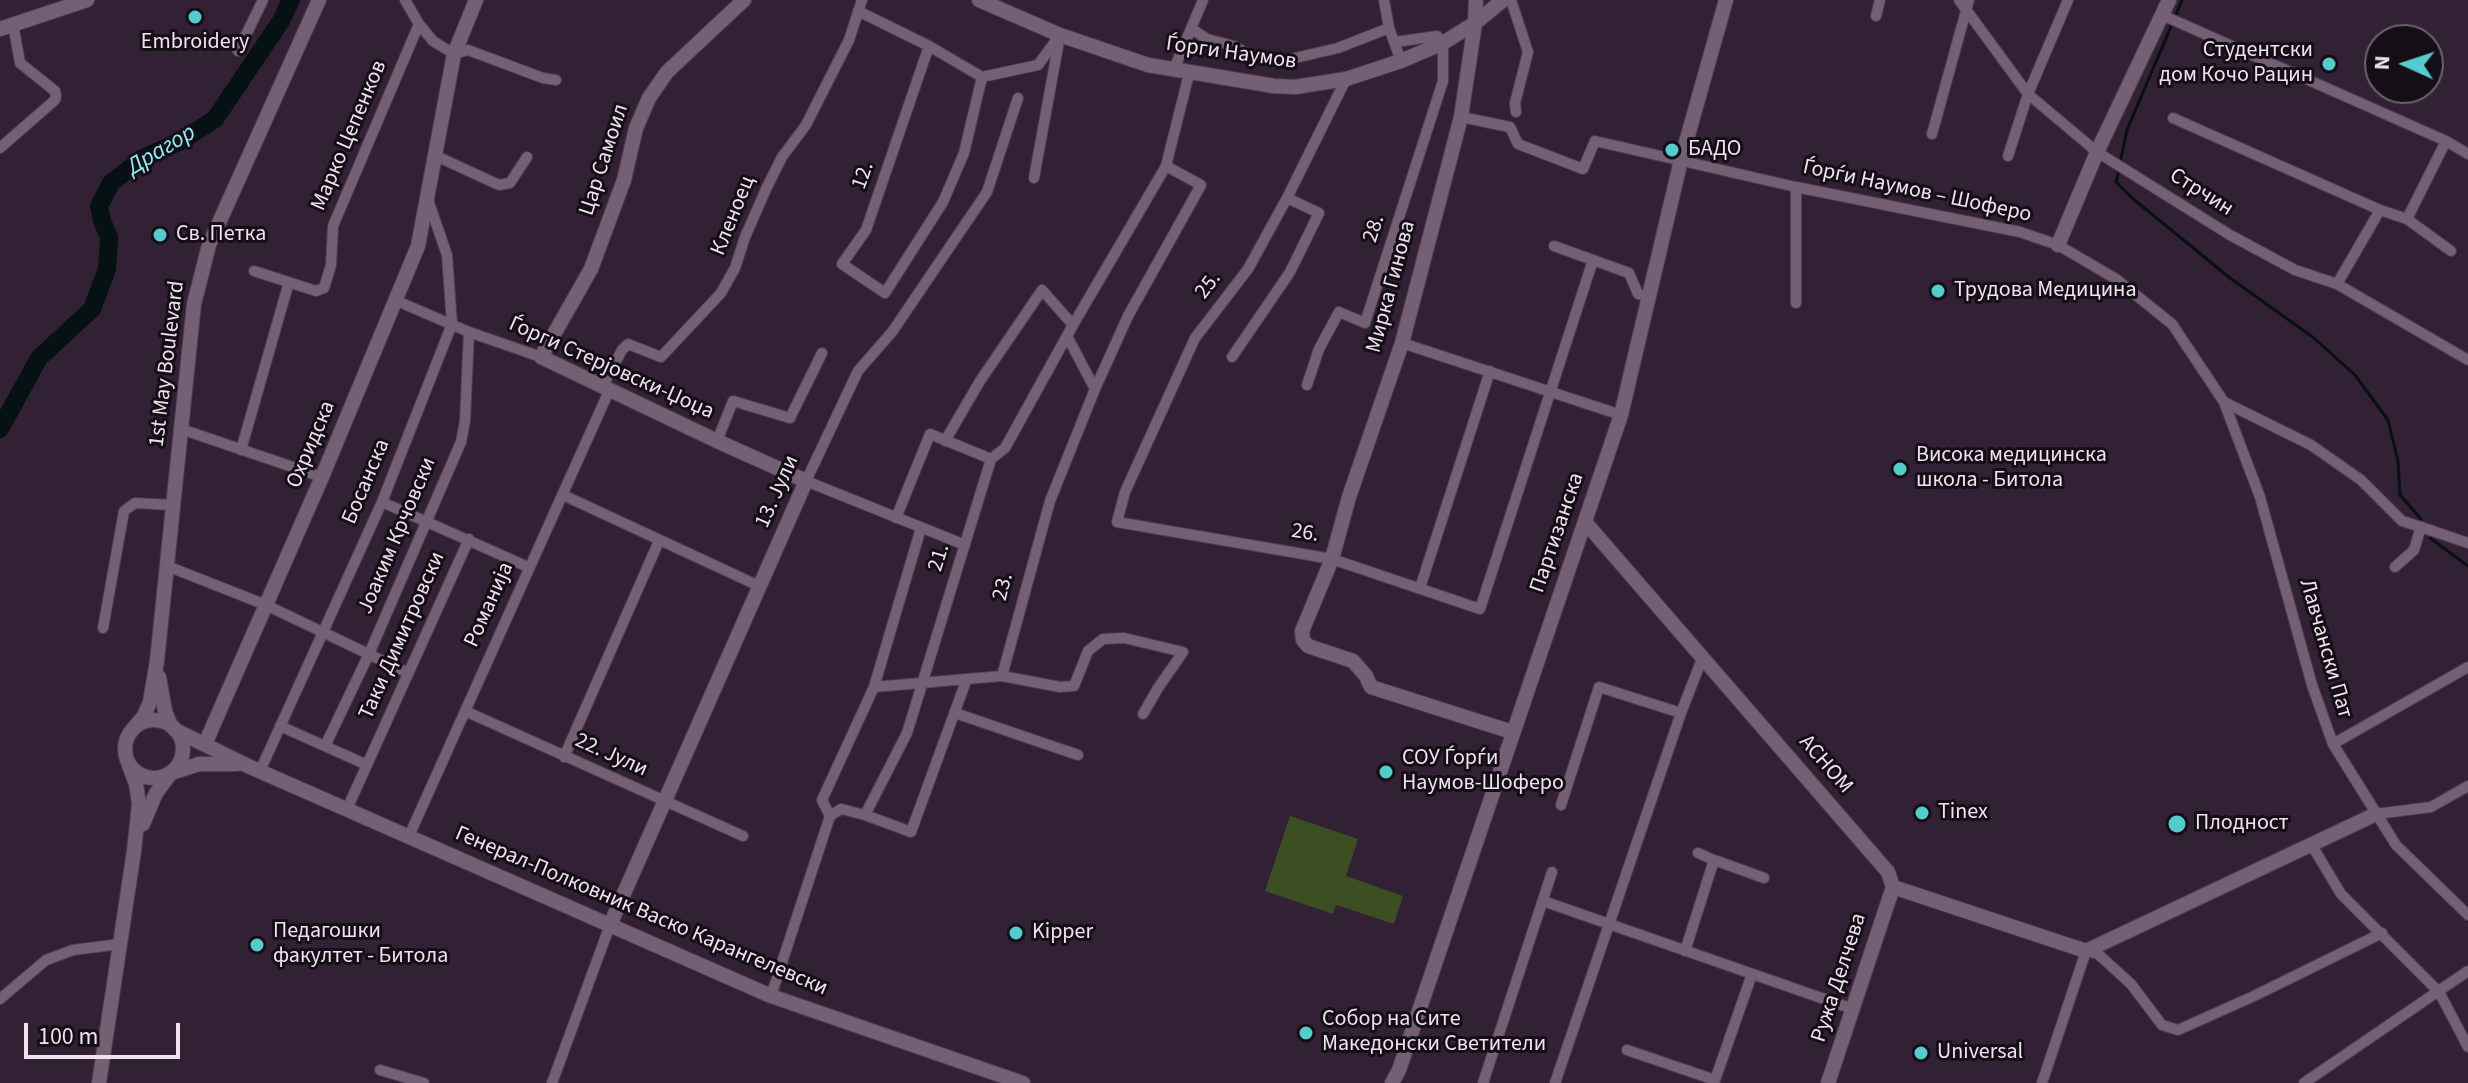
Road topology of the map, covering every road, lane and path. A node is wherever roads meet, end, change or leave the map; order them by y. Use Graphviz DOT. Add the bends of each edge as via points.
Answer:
graph roads {
  1 [pos="87,0"];
  2 [pos="263,0"];
  3 [pos="319,0"];
  4 [pos="405,0"];
  5 [pos="476,0"];
  6 [pos="744,0"];
  7 [pos="979,0"];
  8 [pos="1203,0"];
  9 [pos="1384,0"];
  10 [pos="1473,0"];
  11 [pos="1503,0"];
  12 [pos="1511,0"];
  13 [pos="1726,0"];
  14 [pos="1880,0"];
  15 [pos="2068,0"];
  16 [pos="2169,0"];
  17 [pos="1964,3"];
  18 [pos="860,6"];
  19 [pos="2162,15"];
  20 [pos="1876,16"];
  21 [pos="1475,23"];
  22 [pos="419,24"];
  23 [pos="6,26"];
  24 [pos="1389,28"];
  25 [pos="1192,29"];
  26 [pos="1060,35"];
  27 [pos="1395,42"];
  28 [pos="1443,43"];
  29 [pos="929,46"];
  30 [pos="238,51"];
  31 [pos="454,54"];
  32 [pos="1401,61"];
  33 [pos="1174,69"];
  34 [pos="1190,70"];
  35 [pos="982,77"];
  36 [pos="1346,79"];
  37 [pos="556,80"];
  38 [pos="2028,94"];
  39 [pos="1018,98"];
  40 [pos="1516,112"];
  41 [pos="1461,117"];
  42 [pos="2173,118"];
  43 [pos="1932,134"];
  44 [pos="2446,141"];
  45 [pos="0,148"];
  46 [pos="2097,152"];
  47 [pos="2468,154"];
  48 [pos="436,156"];
  49 [pos="2008,156"];
  50 [pos="527,157"];
  51 [pos="1681,160"];
  52 [pos="1166,166"];
  53 [pos="1034,178"];
  54 [pos="1796,187"];
  55 [pos="1287,198"];
  56 [pos="427,199"];
  57 [pos="2380,210"];
  58 [pos="2407,219"];
  59 [pos="2058,245"];
  60 [pos="1554,246"];
  61 [pos="2451,251"];
  62 [pos="1593,260"];
  63 [pos="254,271"];
  64 [pos="289,282"];
  65 [pos="2337,284"];
  66 [pos="1649,297"];
  67 [pos="397,301"];
  68 [pos="1796,303"];
  69 [pos="452,324"];
  70 [pos="1073,325"];
  71 [pos="469,332"];
  72 [pos="1067,336"];
  73 [pos="1402,343"];
  74 [pos="822,353"];
  75 [pos="541,357"];
  76 [pos="1232,357"];
  77 [pos="2468,360"];
  78 [pos="1490,371"];
  79 [pos="1307,385"];
  80 [pos="606,389"];
  81 [pos="1095,389"];
  82 [pos="1551,391"];
  83 [pos="2224,402"];
  84 [pos="1621,415"];
  85 [pos="181,429"];
  86 [pos="717,441"];
  87 [pos="945,441"];
  88 [pos="241,450"];
  89 [pos="991,459"];
  90 [pos="322,477"];
  91 [pos="806,481"];
  92 [pos="563,495"];
  93 [pos="382,502"];
  94 [pos="173,505"];
  95 [pos="896,518"];
  96 [pos="426,522"];
  97 [pos="1117,522"];
  98 [pos="1585,522"];
  99 [pos="2421,527"];
  100 [pos="921,528"];
  101 [pos="469,539"];
  102 [pos="659,541"];
  103 [pos="2468,543"];
  104 [pos="965,545"];
  105 [pos="1332,559"];
  106 [pos="167,566"];
  107 [pos="528,567"];
  108 [pos="2395,567"];
  109 [pos="759,586"];
  110 [pos="1420,588"];
  111 [pos="266,605"];
  112 [pos="103,628"];
  113 [pos="322,631"];
  114 [pos="369,654"];
  115 [pos="1702,659"];
  116 [pos="157,661"];
  117 [pos="2468,667"];
  118 [pos="408,673"];
  119 [pos="1002,676"];
  120 [pos="923,681"];
  121 [pos="966,681"];
  122 [pos="874,687"];
  123 [pos="465,711"];
  124 [pos="955,713"];
  125 [pos="1681,713"];
  126 [pos="1143,714"];
  127 [pos="280,726"];
  128 [pos="173,728"];
  129 [pos="133,729"];
  130 [pos="1512,732"];
  131 [pos="205,744"];
  132 [pos="2333,744"];
  133 [pos="325,746"];
  134 [pos="1078,755"];
  135 [pos="564,757"];
  136 [pos="129,765"];
  137 [pos="367,765"];
  138 [pos="254,768"];
  139 [pos="171,773"];
  140 [pos="2468,786"];
  141 [pos="664,802"];
  142 [pos="1561,805"];
  143 [pos="347,809"];
  144 [pos="2376,814"];
  145 [pos="865,815"];
  146 [pos="830,816"];
  147 [pos="409,836"];
  148 [pos="743,836"];
  149 [pos="2311,844"];
  150 [pos="134,851"];
  151 [pos="1698,853"];
  152 [pos="1714,860"];
  153 [pos="1552,872"];
  154 [pos="1764,878"];
  155 [pos="1893,887"];
  156 [pos="1543,901"];
  157 [pos="2468,915"];
  158 [pos="610,925"];
  159 [pos="1608,925"];
  160 [pos="2382,933"];
  161 [pos="120,944"];
  162 [pos="1685,951"];
  163 [pos="2086,951"];
  164 [pos="2468,971"];
  165 [pos="1752,974"];
  166 [pos="2439,992"];
  167 [pos="771,996"];
  168 [pos="0,999"];
  169 [pos="1853,1009"];
  170 [pos="2468,1047"];
  171 [pos="1627,1050"];
  172 [pos="380,1070"];
  173 [pos="1396,1079"];
  174 [pos="1715,1081"];
  175 [pos="99,1083"];
  176 [pos="424,1083"];
  177 [pos="552,1083"];
  178 [pos="1023,1083"];
  179 [pos="1483,1083"];
  180 [pos="1555,1083"];
  181 [pos="1828,1083"];
  182 [pos="2042,1083"];
  183 [pos="2304,1083"];
  1 -- 23 [label="street"];
  2 -- 30 [label="street"];
  3 -- 85 [label="street, 1st May Boulevard" via="209,245 194,304"];
  4 -- 22 [label="street"];
  5 -- 31 [label="street, Охридска"];
  6 -- 75 [label="street, Цар Самоил" via="667,72 649,98 591,269"];
  7 -- 26 [label="street, Ѓорги Наумов"];
  8 -- 25 [label="street"];
  9 -- 24 [label="street"];
  10 -- 21 [label="street, Мирка Гинова"];
  11 -- 21 [label="street, Ѓорги Наумов"];
  12 -- 40 [label="street" via="1528,52"];
  13 -- 51 [label="street, Партизанска"];
  14 -- 20 [label="street"];
  15 -- 38 [label="street"];
  16 -- 19 [label="street"];
  17 -- 38 [label="street, Стрчин"];
  17 -- 43 [label="street"];
  18 -- 29 [label="street"];
  18 -- 80 [label="street, Кленоец" via="849,40 806,125 782,157 721,293 661,357 628,344"];
  19 -- 44 [label="street"];
  19 -- 46 [label="street"];
  21 -- 28 [label="street, Ѓорги Наумов"];
  21 -- 41 [label="street, Мирка Гинова"];
  22 -- 31 [label="street"];
  22 -- 64 [label="street, Марко Цепенков" via="333,226 324,288 316,291"];
  23 -- 45 [label="street" via="20,63 56,96"];
  24 -- 25 [label="street" via="1338,48 1282,61 1253,57"];
  24 -- 27 [label="street"];
  25 -- 33 [label="street"];
  26 -- 33 [label="street, Ѓорги Наумов"];
  26 -- 35 [label="street" via="1038,65"];
  26 -- 53 [label="street"];
  27 -- 28 [label="street" via="1437,36"];
  27 -- 32 [label="street"];
  28 -- 32 [label="street, Ѓорги Наумов"];
  28 -- 79 [label="street, 28." via="1443,81 1365,323 1339,312"];
  29 -- 35 [label="street"];
  29 -- 35 [label="street, 12." via="866,230 842,264 885,293 943,202 964,153"];
  31 -- 37 [label="street" via="468,50"];
  31 -- 48 [label="street, Охридска"];
  32 -- 36 [label="street, Ѓорги Наумов"];
  33 -- 34 [label="street, Ѓорги Наумов"];
  34 -- 36 [label="street, Ѓорги Наумов" via="1284,87"];
  34 -- 52 [label="street, 21."];
  36 -- 55 [label="street, 25."];
  38 -- 46 [label="street, Стрчин"];
  38 -- 49 [label="street"];
  39 -- 91 [label="street, 13. Јули" via="987,192 892,332 858,371"];
  41 -- 51 [label="street, Ѓорѓи Наумов – Шоферо" via="1510,127 1518,144 1583,169 1595,141"];
  41 -- 73 [label="street, Мирка Гинова"];
  42 -- 57 [label="street"];
  44 -- 47 [label="street"];
  44 -- 58 [label="street"];
  46 -- 59 [label="street"];
  46 -- 65 [label="street, Стрчин" via="2269,256"];
  48 -- 50 [label="street" via="499,185 510,183"];
  48 -- 56 [label="street, Охридска"];
  51 -- 54 [label="street, Ѓорѓи Наумов – Шоферо"];
  51 -- 66 [label="street, Партизанска"];
  52 -- 70 [label="street, 21."];
  52 -- 81 [label="street, 23." via="1201,185 1128,316"];
  54 -- 59 [label="street, Ѓорѓи Наумов – Шоферо" via="2020,232"];
  54 -- 68 [label="street"];
  55 -- 76 [label="street" via="1319,213 1290,272"];
  55 -- 97 [label="street, 25." via="1248,269 1195,338 1125,492"];
  56 -- 67 [label="street, Охридска" via="418,246"];
  56 -- 69 [label="street, Босанска" via="447,255"];
  57 -- 58 [label="street"];
  57 -- 65 [label="street"];
  58 -- 61 [label="street"];
  59 -- 83 [label="street, Ѓорѓи Наумов – Шоферо" via="2116,279 2172,324"];
  60 -- 62 [label="street"];
  62 -- 66 [label="street" via="1629,273 1638,294"];
  62 -- 82 [label="street"];
  63 -- 64 [label="street, Марко Цепенков"];
  64 -- 88 [label="street"];
  65 -- 77 [label="street, Стрчин"];
  66 -- 84 [label="street, Партизанска"];
  67 -- 69 [label="street, Ѓорги Стерјовски-Џоџа"];
  67 -- 90 [label="street, Охридска"];
  69 -- 71 [label="street, Ѓорги Стерјовски-Џоџа"];
  69 -- 93 [label="street, Босанска"];
  70 -- 72 [label="street, 21."];
  70 -- 87 [label="street" via="1042,290"];
  71 -- 75 [label="street, Ѓорги Стерјовски-Џоџа"];
  71 -- 96 [label="street, Јоаким Крчовски" via="463,432"];
  72 -- 81 [label="street"];
  72 -- 89 [label="street, 21." via="1005,448"];
  73 -- 78 [label="street"];
  73 -- 105 [label="street, Мирка Гинова"];
  74 -- 86 [label="street" via="790,418 733,401"];
  75 -- 80 [label="street, Ѓорги Стерјовски-Џоџа"];
  78 -- 82 [label="street"];
  78 -- 110 [label="street"];
  80 -- 86 [label="street, Ѓорги Стерјовски-Џоџа"];
  80 -- 92 [label="street, Романија"];
  81 -- 119 [label="street, 23." via="1050,501"];
  82 -- 84 [label="street"];
  82 -- 110 [label="street, 26." via="1480,609"];
  83 -- 99 [label="street" via="2311,445 2361,480 2402,521"];
  83 -- 132 [label="street, Лавчански Пат" via="2260,497"];
  84 -- 98 [label="street, Партизанска"];
  85 -- 88 [label="street"];
  85 -- 94 [label="street, 1st May Boulevard"];
  86 -- 91 [label="street, Ѓорги Стерјовски-Џоџа"];
  87 -- 89 [label="street"];
  87 -- 95 [label="street" via="930,434"];
  88 -- 90 [label="street"];
  89 -- 104 [label="street, 21."];
  90 -- 111 [label="street, Охридска"];
  91 -- 95 [label="street"];
  91 -- 109 [label="street, 13. Јули"];
  92 -- 102 [label="street"];
  92 -- 107 [label="street, Романија"];
  93 -- 96 [label="street"];
  93 -- 113 [label="street, Босанска"];
  94 -- 106 [label="street, 1st May Boulevard"];
  94 -- 112 [label="street" via="135,503 124,511"];
  95 -- 100 [label="street"];
  96 -- 101 [label="street"];
  96 -- 114 [label="street, Јоаким Крчовски"];
  97 -- 105 [label="street, 26."];
  98 -- 115 [label="street, АСНОМ"];
  98 -- 130 [label="street, Партизанска"];
  99 -- 103 [label="street"];
  99 -- 108 [label="street" via="2414,550"];
  100 -- 104 [label="street"];
  100 -- 122 [label="street"];
  101 -- 107 [label="street, Таки Димитровски"];
  101 -- 118 [label="street, Таки Димитровски"];
  102 -- 109 [label="street"];
  102 -- 135 [label="street"];
  104 -- 120 [label="street, 21."];
  105 -- 110 [label="street, 26."];
  105 -- 130 [label="street, Мирка Гинова" via="1302,631 1308,646 1353,661 1371,687"];
  106 -- 111 [label="street"];
  106 -- 116 [label="street, 1st May Boulevard"];
  107 -- 123 [label="street, Романија"];
  109 -- 141 [label="street, 13. Јули"];
  111 -- 113 [label="street"];
  111 -- 131 [label="street, Охридска"];
  113 -- 114 [label="street"];
  113 -- 127 [label="street, Босанска"];
  114 -- 118 [label="street"];
  114 -- 133 [label="street, Јоаким Крчовски"];
  115 -- 125 [label="street"];
  115 -- 155 [label="street, АСНОМ" via="1888,872"];
  116 -- 128 [label="street"];
  116 -- 129 [label="street" via="150,702"];
  117 -- 132 [label="street"];
  118 -- 137 [label="street, Таки Димитровски"];
  119 -- 121 [label="street"];
  119 -- 126 [label="street" via="1074,686 1088,651 1103,639 1124,638 1183,652"];
  120 -- 121 [label="street"];
  120 -- 122 [label="street"];
  120 -- 145 [label="street, 21." via="907,733"];
  121 -- 124 [label="street"];
  122 -- 146 [label="street" via="822,800"];
  123 -- 135 [label="street, 22. Јули"];
  123 -- 147 [label="street, Романија"];
  124 -- 134 [label="street"];
  124 -- 145 [label="street" via="911,832"];
  125 -- 142 [label="street" via="1599,687"];
  125 -- 159 [label="street"];
  127 -- 133 [label="street"];
  127 -- 138 [label="street, Босанска"];
  128 -- 129 [label="street" via="156,720"];
  128 -- 131 [label="street, Генерал-Полковник Васко Карангелевски"];
  128 -- 139 [label="street" via="183,747"];
  129 -- 136 [label="street" via="125,746"];
  130 -- 173 [label="street, Партизанска"];
  131 -- 138 [label="street, Генерал-Полковник Васко Карангелевски"];
  132 -- 144 [label="street, Лавчански Пат"];
  133 -- 137 [label="street"];
  135 -- 141 [label="street, 22. Јули"];
  136 -- 139 [label="street" via="153,779"];
  136 -- 150 [label="street" via="139,804"];
  137 -- 143 [label="street, Таки Димитровски"];
  138 -- 139 [label="street, Генерал-Полковник Васко Карангелевски" via="199,764"];
  138 -- 143 [label="street, Генерал-Полковник Васко Карангелевски"];
  139 -- 150 [label="street" via="147,811"];
  140 -- 144 [label="street" via="2431,807"];
  141 -- 148 [label="street, 22. Јули"];
  141 -- 158 [label="street, 13. Јули"];
  143 -- 147 [label="street, Генерал-Полковник Васко Карангелевски"];
  144 -- 149 [label="street"];
  144 -- 157 [label="street, Лавчански Пат" via="2396,845"];
  145 -- 146 [label="street" via="841,809"];
  146 -- 167 [label="street"];
  147 -- 158 [label="street, Генерал-Полковник Васко Карангелевски"];
  149 -- 160 [label="street" via="2341,894"];
  149 -- 163 [label="street"];
  150 -- 161 [label="street"];
  151 -- 152 [label="street"];
  152 -- 154 [label="street"];
  152 -- 162 [label="street"];
  153 -- 156 [label="street"];
  155 -- 163 [label="street"];
  155 -- 169 [label="street, Ружа Делчева"];
  156 -- 159 [label="street"];
  156 -- 179 [label="street"];
  158 -- 167 [label="street, Генерал-Полковник Васко Карангелевски"];
  158 -- 177 [label="street"];
  159 -- 162 [label="street"];
  159 -- 180 [label="street"];
  160 -- 163 [label="street" via="2178,1030 2162,1025 2131,984 2098,954"];
  160 -- 166 [label="street"];
  161 -- 168 [label="street" via="73,950 46,960"];
  161 -- 175 [label="street"];
  162 -- 165 [label="street"];
  163 -- 182 [label="street"];
  164 -- 166 [label="street"];
  165 -- 169 [label="street"];
  165 -- 174 [label="street"];
  166 -- 170 [label="street"];
  166 -- 183 [label="street"];
  167 -- 178 [label="street, Генерал-Полковник Васко Карангелевски"];
  169 -- 181 [label="street, Ружа Делчева"];
  171 -- 174 [label="street"];
  172 -- 176 [label="street"];
}
